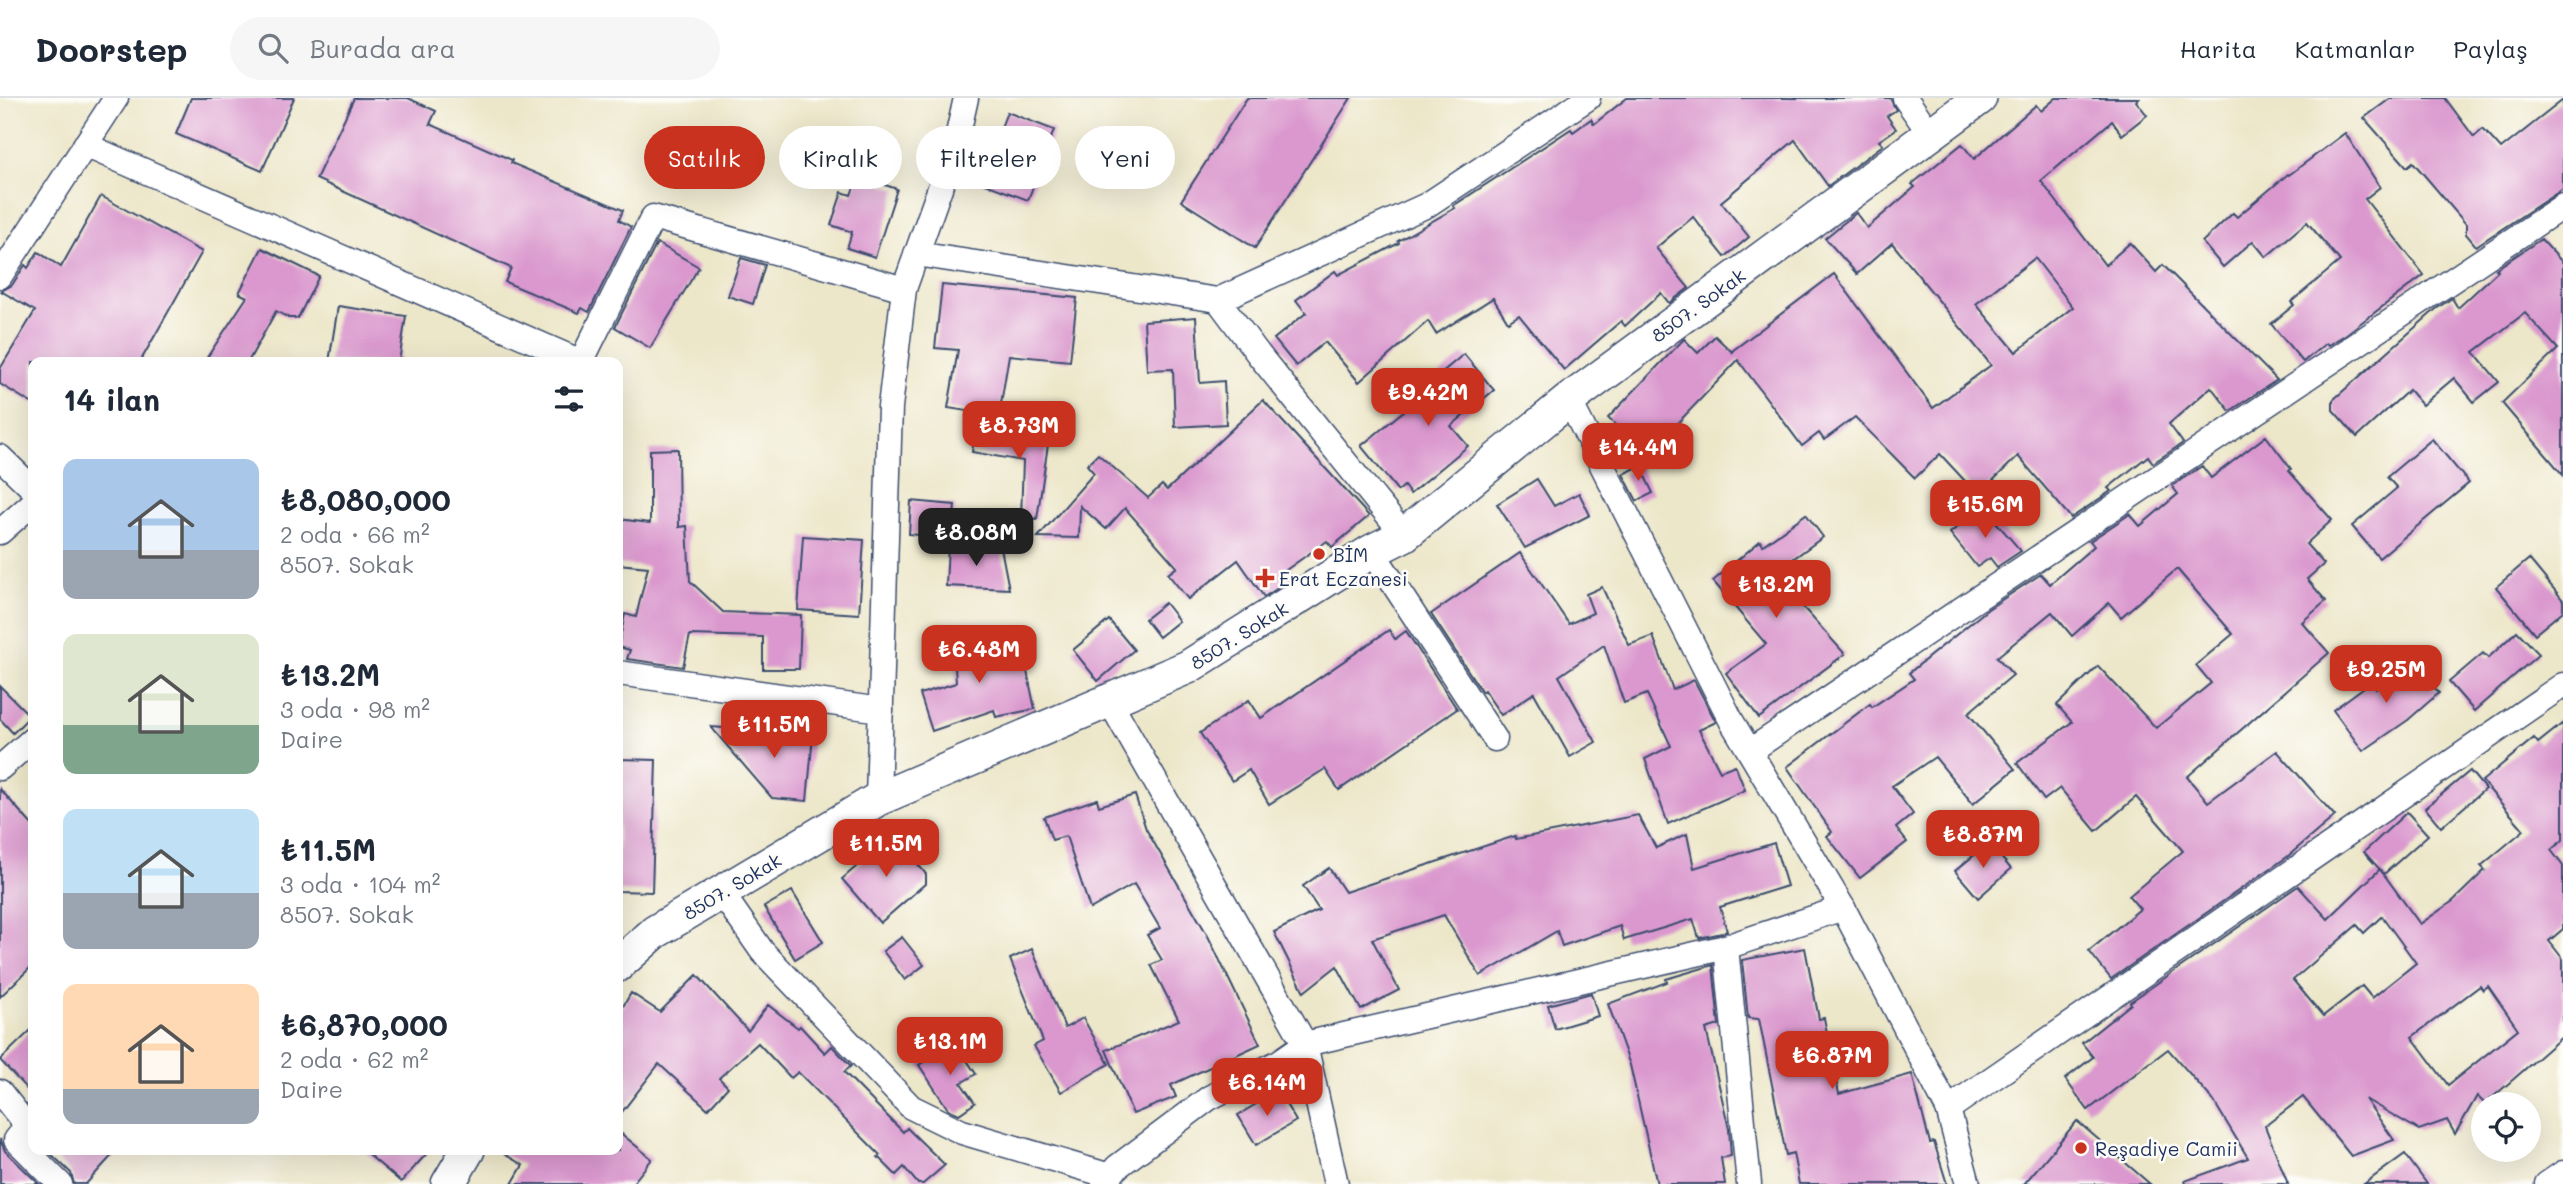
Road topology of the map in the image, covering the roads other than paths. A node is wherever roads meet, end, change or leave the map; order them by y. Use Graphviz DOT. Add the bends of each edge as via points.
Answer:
graph roads {
  1 [pos="116,98"];
  2 [pos="966,98"];
  3 [pos="1588,98"];
  4 [pos="1905,98"];
  5 [pos="1980,98"];
  6 [pos="1931,135"];
  7 [pos="85,145"];
  8 [pos="2563,206"];
  9 [pos="916,254"];
  10 [pos="0,276"];
  11 [pos="904,289"];
  12 [pos="1219,300"];
  13 [pos="570,357"];
  14 [pos="583,357"];
  15 [pos="1569,400"];
  16 [pos="0,457"];
  17 [pos="28,484"];
  18 [pos="28,507"];
  19 [pos="0,532"];
  20 [pos="1404,535"];
  21 [pos="1372,551"];
  22 [pos="623,674"];
  23 [pos="2563,685"];
  24 [pos="1109,701"];
  25 [pos="881,710"];
  26 [pos="1495,739"];
  27 [pos="28,743"];
  28 [pos="1750,751"];
  29 [pos="0,768"];
  30 [pos="878,799"];
  31 [pos="721,892"];
  32 [pos="1843,908"];
  33 [pos="1726,947"];
  34 [pos="623,961"];
  35 [pos="1305,1044"];
  36 [pos="0,1093"];
  37 [pos="1948,1109"];
  38 [pos="28,1121"];
  39 [pos="28,1125"];
  40 [pos="28,1152"];
  41 [pos="31,1155"];
  42 [pos="465,1155"];
  43 [pos="2563,1173"];
  44 [pos="1107,1180"];
  45 [pos="60,1184"];
  46 [pos="448,1184"];
  47 [pos="1336,1184"];
  48 [pos="1748,1184"];
  49 [pos="1968,1184"];
  50 [pos="2547,1184"];
  1 -- 7 [label="street"];
  2 -- 9 [label="street" via="956,143"];
  3 -- 12 [label="street" via="1427,205"];
  4 -- 6 [label="street"];
  5 -- 6 [label="street, 8507. Sokak"];
  6 -- 15 [label="street, 8507. Sokak"];
  7 -- 10 [label="street"];
  7 -- 13 [label="street"];
  8 -- 28 [label="street"];
  9 -- 11 [label="street"];
  9 -- 12 [label="street"];
  11 -- 14 [label="street" via="653,217"];
  11 -- 25 [label="street" via="890,407"];
  12 -- 20 [label="street"];
  15 -- 20 [label="street, 8507. Sokak"];
  15 -- 28 [label="street"];
  16 -- 17 [label="street"];
  18 -- 19 [label="street"];
  20 -- 21 [label="street, 8507. Sokak"];
  21 -- 24 [label="street, 8507. Sokak" via="1188,667"];
  21 -- 26 [label="street"];
  22 -- 25 [label="street"];
  23 -- 37 [label="street"];
  24 -- 30 [label="street, 8507. Sokak"];
  24 -- 35 [label="street"];
  25 -- 30 [label="street"];
  27 -- 29 [label="street"];
  28 -- 32 [label="street"];
  30 -- 31 [label="street, 8507. Sokak"];
  31 -- 34 [label="street, 8507. Sokak" via="655,932"];
  31 -- 44 [label="street" via="762,951 911,1107 962,1132"];
  32 -- 33 [label="street"];
  32 -- 37 [label="street"];
  33 -- 35 [label="street"];
  33 -- 48 [label="street"];
  35 -- 44 [label="street" via="1209,1098 1117,1167"];
  35 -- 47 [label="street"];
  36 -- 38 [label="street"];
  37 -- 49 [label="street"];
  39 -- 40 [label="street" via="16,1140"];
  41 -- 45 [label="street"];
  42 -- 46 [label="street"];
  43 -- 50 [label="street"];
}
